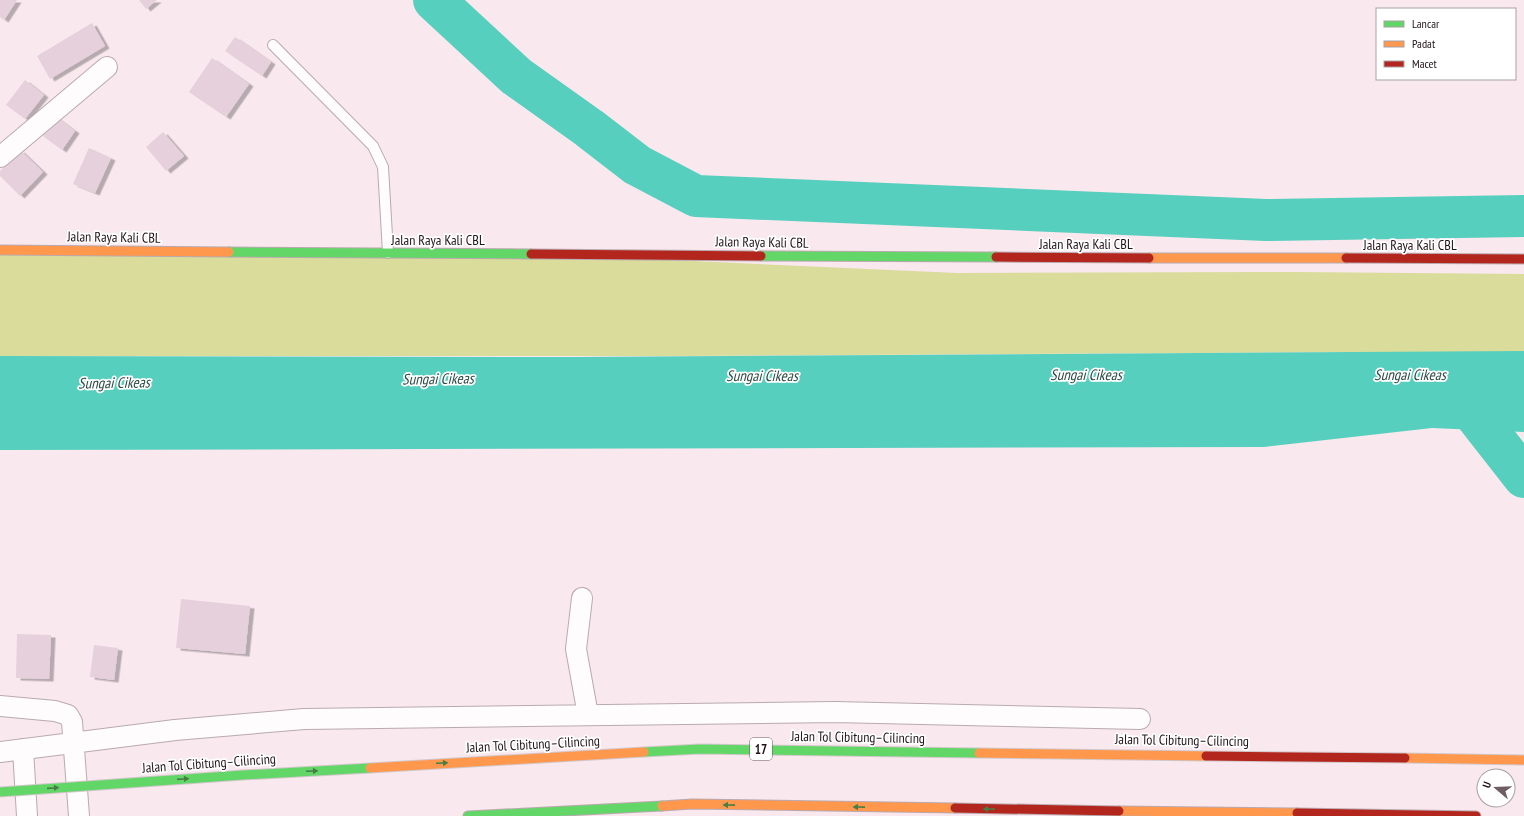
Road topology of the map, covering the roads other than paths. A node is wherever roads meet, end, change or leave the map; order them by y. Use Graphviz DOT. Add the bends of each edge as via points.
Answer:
graph roads {
  1 [pos="273,45"];
  2 [pos="108,67"];
  3 [pos="0,157"];
  4 [pos="0,250"];
  5 [pos="388,253"];
  6 [pos="1524,259"];
  7 [pos="582,598"];
  8 [pos="0,706"];
  9 [pos="588,715"];
  10 [pos="1140,719"];
  11 [pos="74,742"];
  12 [pos="23,749"];
  13 [pos="0,752"];
  14 [pos="1524,760"];
  15 [pos="0,792"];
  16 [pos="27,816"];
  17 [pos="79,816"];
  18 [pos="468,816"];
  19 [pos="1476,816"];
  1 -- 5 [label="lane" via="373,146 382,167"];
  2 -- 3 [label="street"];
  4 -- 5 [label="main road, Jalan Raya Kali CBL"];
  5 -- 6 [label="main road, Jalan Raya Kali CBL"];
  7 -- 9 [label="street" via="576,649"];
  8 -- 11 [label="street" via="56,711 68,715 72,722"];
  9 -- 10 [label="street" via="834,712"];
  9 -- 11 [label="street" via="304,719"];
  11 -- 12 [label="street"];
  11 -- 17 [label="street"];
  12 -- 13 [label="street"];
  12 -- 16 [label="street"];
  15 -- 14 [label="main road, Jalan Tol Cibitung–Cilincing / 17, one-way, bridge" via="251,774 700,749"];
  19 -- 18 [label="main road, one-way" via="692,804"];
}
